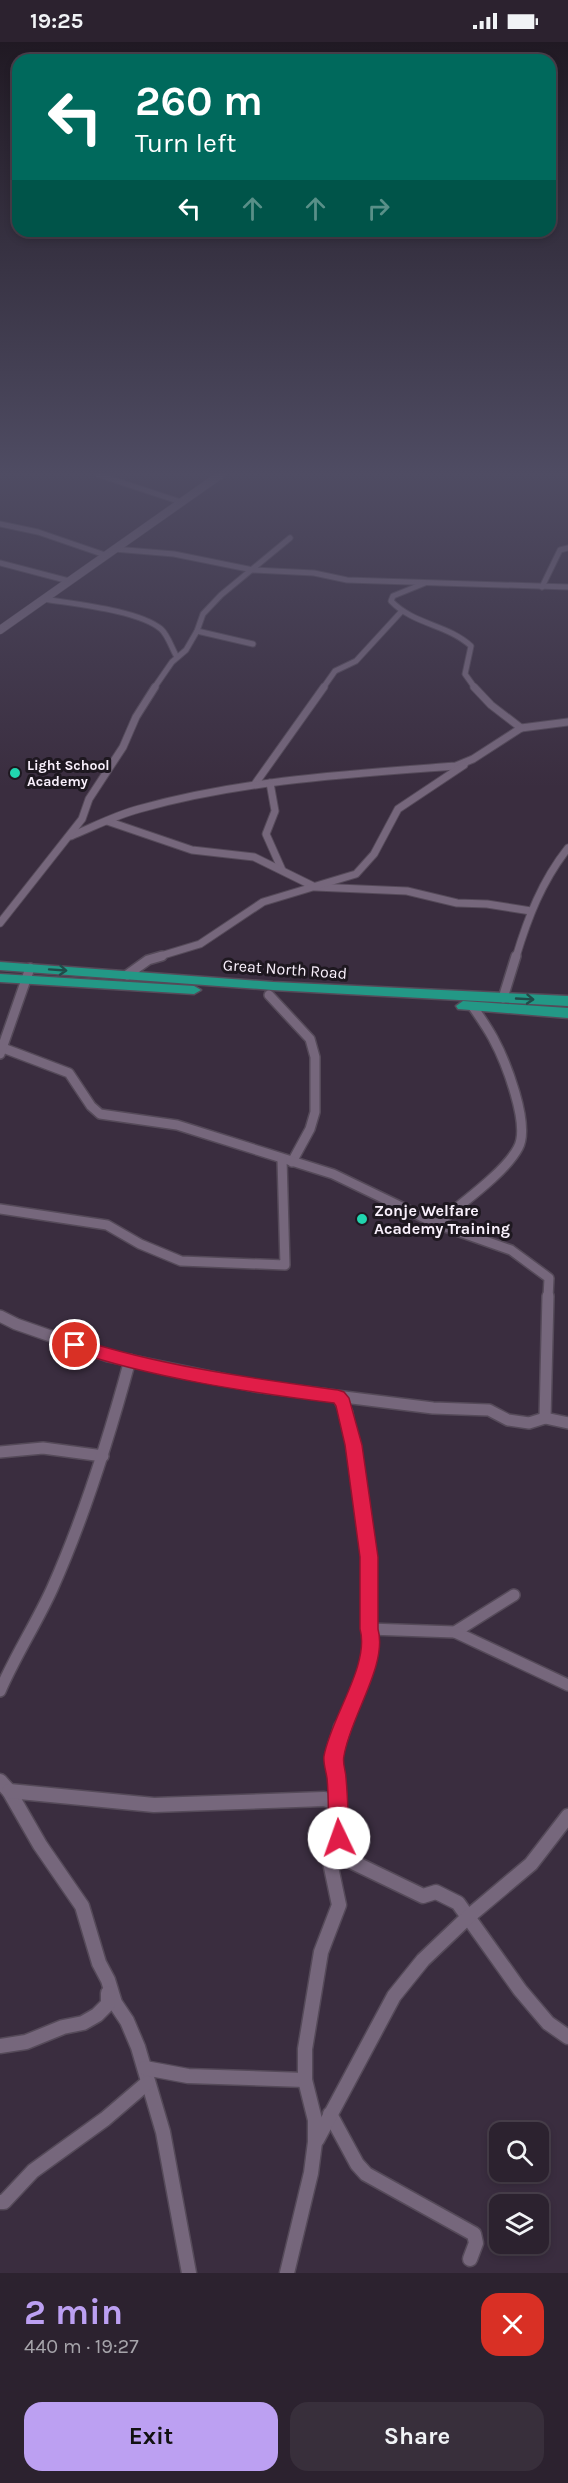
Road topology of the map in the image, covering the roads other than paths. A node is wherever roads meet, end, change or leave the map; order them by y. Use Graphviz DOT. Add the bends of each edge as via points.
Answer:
graph roads {
  1 [pos="62,579"];
  2 [pos="72,579"];
  3 [pos="241,579"];
  4 [pos="343,579"];
  5 [pos="546,579"];
  6 [pos="69,581"];
  7 [pos="425,583"];
  8 [pos="542,587"];
  9 [pos="568,587"];
  10 [pos="44,599"];
  11 [pos="401,612"];
  12 [pos="0,630"];
  13 [pos="197,631"];
  14 [pos="253,644"];
  15 [pos="177,657"];
  16 [pos="568,722"];
  17 [pos="521,728"];
  18 [pos="465,763"];
  19 [pos="270,783"];
  20 [pos="255,784"];
  21 [pos="107,820"];
  22 [pos="71,836"];
  23 [pos="568,848"];
  24 [pos="282,870"];
  25 [pos="315,887"];
  26 [pos="531,911"];
  27 [pos="0,923"];
  28 [pos="0,966"];
  29 [pos="28,974"];
  30 [pos="127,975"];
  31 [pos="0,978"];
  32 [pos="269,994"];
  33 [pos="503,998"];
  34 [pos="568,1001"];
  35 [pos="473,1007"];
  36 [pos="568,1013"];
  37 [pos="2,1051"];
  38 [pos="287,1161"];
  39 [pos="0,1209"];
  40 [pos="437,1224"];
  41 [pos="0,1316"];
  42 [pos="130,1360"];
  43 [pos="338,1397"];
  44 [pos="545,1418"];
  45 [pos="568,1423"];
  46 [pos="0,1452"];
  47 [pos="103,1456"];
  48 [pos="514,1595"];
  49 [pos="369,1629"];
  50 [pos="455,1632"];
  51 [pos="568,1685"];
  52 [pos="0,1691"];
  53 [pos="5,1786"];
  54 [pos="337,1803"];
  55 [pos="568,1816"];
  56 [pos="340,1856"];
  57 [pos="467,1918"];
  58 [pos="108,1980"];
  59 [pos="568,2037"];
  60 [pos="0,2046"];
  61 [pos="146,2075"];
  62 [pos="305,2080"];
  63 [pos="330,2114"];
  64 [pos="315,2142"];
  65 [pos="0,2202"];
  66 [pos="470,2259"];
  67 [pos="189,2273"];
  68 [pos="286,2273"];
  1 -- 6 [label="street"];
  2 -- 6 [label="street"];
  3 -- 13 [label="street" via="203,614"];
  4 -- 7 [label="street"];
  5 -- 8 [label="street"];
  6 -- 10 [label="street"];
  7 -- 8 [label="street"];
  7 -- 11 [label="street" via="391,598"];
  8 -- 9 [label="street"];
  10 -- 12 [label="street"];
  10 -- 15 [label="street" via="147,621 162,630"];
  11 -- 17 [label="street" via="419,623 466,639 471,646 465,674 485,700"];
  11 -- 20 [label="street" via="356,661 335,671"];
  13 -- 14 [label="street"];
  13 -- 15 [label="street"];
  15 -- 22 [label="street" via="136,717"];
  16 -- 17 [label="street"];
  17 -- 18 [label="street"];
  18 -- 19 [label="street"];
  18 -- 25 [label="street" via="398,809 374,854 356,874"];
  19 -- 20 [label="street"];
  19 -- 24 [label="street" via="275,811 266,834"];
  20 -- 21 [label="street" via="156,803"];
  21 -- 22 [label="street"];
  21 -- 24 [label="street" via="192,850 243,855"];
  22 -- 27 [label="street"];
  23 -- 26 [label="street" via="555,864"];
  24 -- 25 [label="street"];
  25 -- 26 [label="street" via="407,891 457,903"];
  25 -- 30 [label="street" via="263,902 200,944 148,960"];
  26 -- 33 [label="street"];
  28 -- 29 [label="highway, Great North Road"];
  29 -- 30 [label="highway, Great North Road, one-way"];
  29 -- 31 [label="highway, Great North Road"];
  29 -- 32 [label="highway, Great North Road"];
  29 -- 37 [label="street"];
  30 -- 33 [label="highway, Great North Road"];
  32 -- 35 [label="highway, Great North Road"];
  32 -- 38 [label="street" via="314,1047 315,1112 310,1129"];
  33 -- 34 [label="highway, Great North Road, one-way"];
  35 -- 36 [label="highway, Great North Road"];
  35 -- 40 [label="street" via="494,1039 513,1089 522,1118 521,1138 507,1163"];
  37 -- 38 [label="street" via="69,1073 90,1106 100,1114 177,1125"];
  38 -- 39 [label="street" via="285,1265 181,1261 107,1225"];
  38 -- 40 [label="street" via="333,1174"];
  40 -- 44 [label="street" via="511,1250 549,1278"];
  41 -- 42 [label="street" via="58,1340"];
  42 -- 43 [label="street" via="255,1386"];
  42 -- 47 [label="street"];
  43 -- 44 [label="street" via="489,1410 508,1420 529,1423"];
  43 -- 49 [label="street" via="349,1424 362,1501 369,1557"];
  44 -- 45 [label="street"];
  46 -- 47 [label="street" via="43,1448"];
  47 -- 52 [label="street" via="52,1590"];
  48 -- 50 [label="street"];
  49 -- 50 [label="street"];
  49 -- 54 [label="street" via="370,1658 341,1727 333,1758"];
  50 -- 51 [label="street"];
  53 -- 54 [label="street" via="154,1805 324,1799"];
  53 -- 58 [label="street" via="82,1906"];
  54 -- 56 [label="street"];
  55 -- 57 [label="street" via="531,1864"];
  56 -- 57 [label="street" via="423,1896 436,1892 447,1896 458,1903"];
  56 -- 62 [label="street" via="331,1867 339,1905 321,1952 305,2049"];
  57 -- 59 [label="street" via="548,2023"];
  57 -- 63 [label="street" via="423,1960 394,1996"];
  58 -- 60 [label="street" via="108,2004 97,2015 26,2042"];
  58 -- 61 [label="street"];
  61 -- 62 [label="street"];
  61 -- 65 [label="street" via="105,2119 33,2171"];
  61 -- 67 [label="street" via="163,2132"];
  62 -- 64 [label="street" via="315,2120"];
  63 -- 64 [label="street"];
  63 -- 66 [label="street" via="366,2174 474,2234 476,2243"];
  64 -- 68 [label="street"];
}
